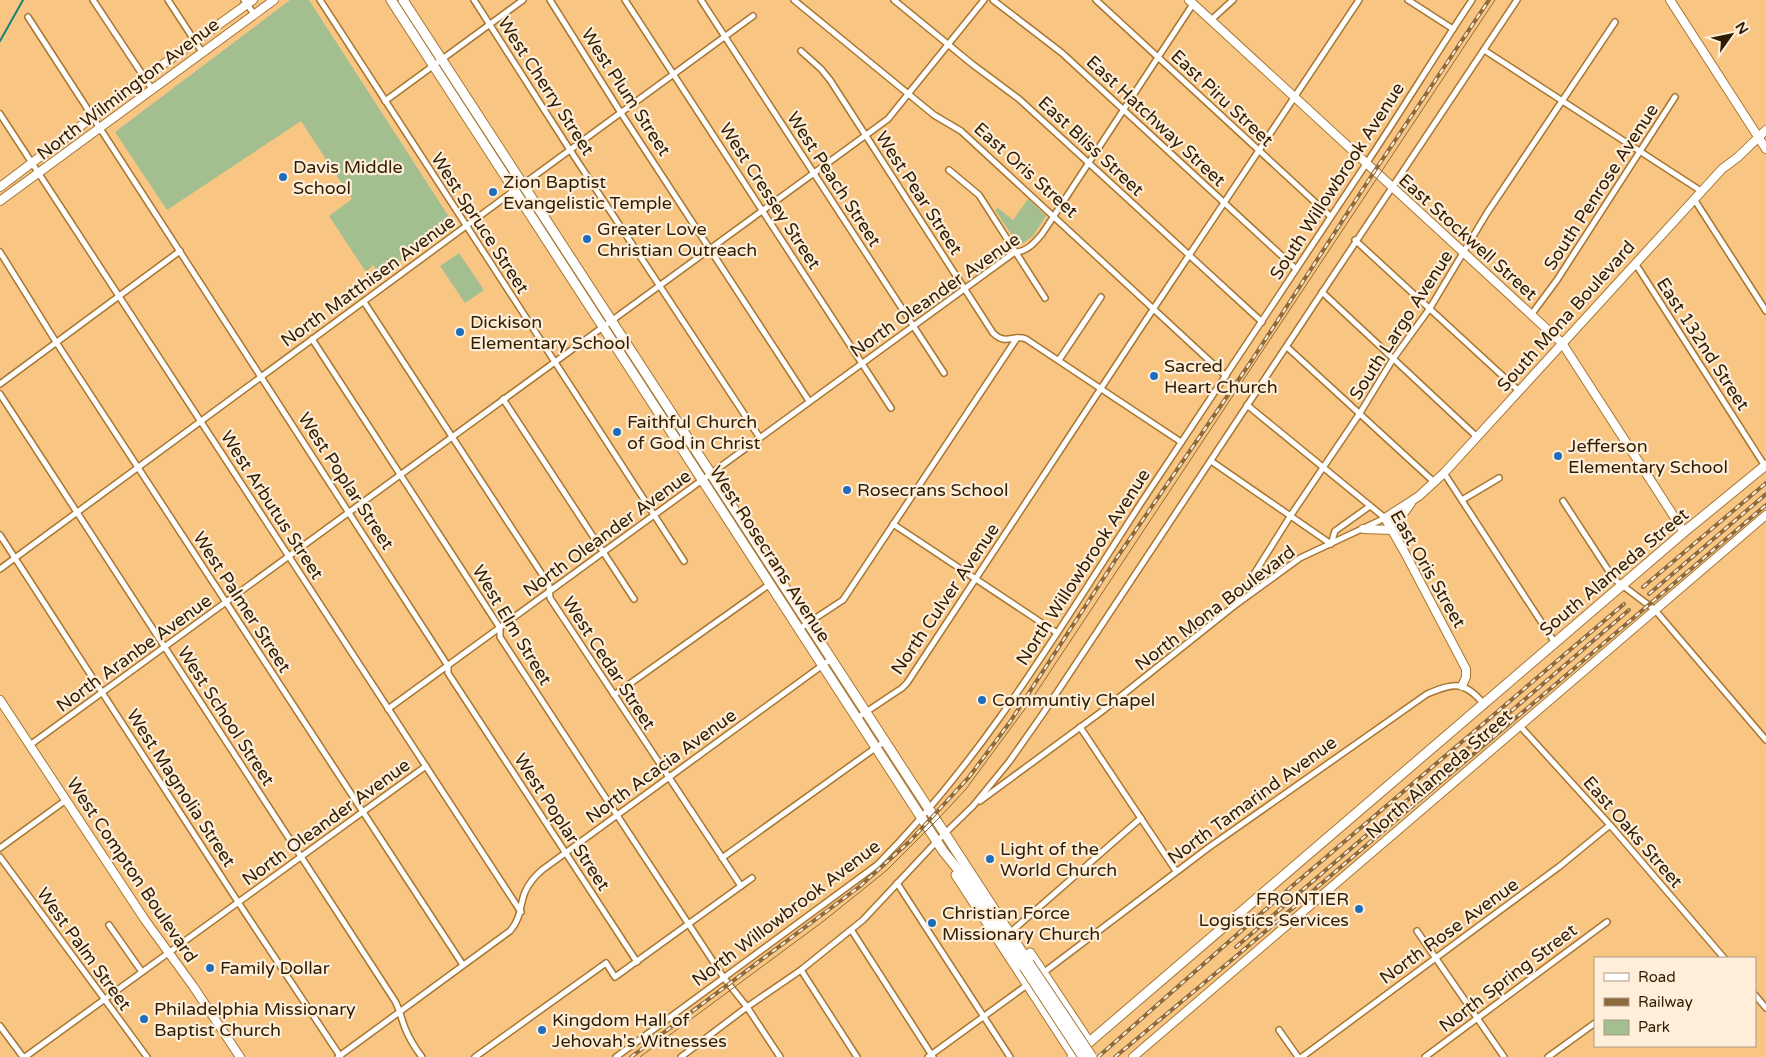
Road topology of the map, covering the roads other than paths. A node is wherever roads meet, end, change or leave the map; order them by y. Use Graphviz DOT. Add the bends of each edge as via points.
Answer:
graph roads {
  1 [pos="93,0"];
  2 [pos="168,0"];
  3 [pos="274,0"];
  4 [pos="320,0"];
  5 [pos="391,0"];
  6 [pos="403,0"];
  7 [pos="474,0"];
  8 [pos="523,0"];
  9 [pos="550,0"];
  10 [pos="625,0"];
  11 [pos="700,0"];
  12 [pos="794,0"];
  13 [pos="894,0"];
  14 [pos="984,0"];
  15 [pos="993,0"];
  16 [pos="1096,0"];
  17 [pos="1233,0"];
  18 [pos="1359,0"];
  19 [pos="1408,0"];
  20 [pos="1472,0"];
  21 [pos="1517,0"];
  22 [pos="1670,0"];
  23 [pos="248,1"];
  24 [pos="1191,2"];
  25 [pos="254,14"];
  26 [pos="753,16"];
  27 [pos="28,17"];
  28 [pos="1211,20"];
  29 [pos="1615,22"];
  30 [pos="490,25"];
  31 [pos="1453,29"];
  32 [pos="725,36"];
  33 [pos="196,42"];
  34 [pos="948,45"];
  35 [pos="1484,50"];
  36 [pos="801,51"];
  37 [pos="202,52"];
  38 [pos="1158,56"];
  39 [pos="442,60"];
  40 [pos="434,66"];
  41 [pos="674,74"];
  42 [pos="144,78"];
  43 [pos="152,89"];
  44 [pos="909,94"];
  45 [pos="1294,97"];
  46 [pos="1675,97"];
  47 [pos="385,101"];
  48 [pos="1563,101"];
  49 [pos="1124,110"];
  50 [pos="621,113"];
  51 [pos="0,114"];
  52 [pos="94,117"];
  53 [pos="101,128"];
  54 [pos="1766,130"];
  55 [pos="866,135"];
  56 [pos="1759,138"];
  57 [pos="1766,149"];
  58 [pos="570,150"];
  59 [pos="1259,150"];
  60 [pos="1640,152"];
  61 [pos="1088,162"];
  62 [pos="32,163"];
  63 [pos="1366,164"];
  64 [pos="949,170"];
  65 [pos="814,173"];
  66 [pos="39,174"];
  67 [pos="0,187"];
  68 [pos="519,188"];
  69 [pos="1392,188"];
  70 [pos="1701,191"];
  71 [pos="1694,199"];
  72 [pos="0,201"];
  73 [pos="1224,203"];
  74 [pos="763,211"];
  75 [pos="1054,216"];
  76 [pos="1330,216"];
  77 [pos="466,227"];
  78 [pos="1355,240"];
  79 [pos="711,248"];
  80 [pos="180,251"];
  81 [pos="0,252"];
  82 [pos="1015,252"];
  83 [pos="1463,253"];
  84 [pos="1188,256"];
  85 [pos="1634,263"];
  86 [pos="1295,268"];
  87 [pos="660,286"];
  88 [pos="964,288"];
  89 [pos="1322,292"];
  90 [pos="119,296"];
  91 [pos="1101,297"];
  92 [pos="1046,298"];
  93 [pos="364,302"];
  94 [pos="1430,308"];
  95 [pos="1153,310"];
  96 [pos="1766,311"];
  97 [pos="1531,315"];
  98 [pos="611,321"];
  99 [pos="1262,322"];
  100 [pos="912,326"];
  101 [pos="603,327"];
  102 [pos="1017,338"];
  103 [pos="312,339"];
  104 [pos="56,342"];
  105 [pos="1562,343"];
  106 [pos="1287,347"];
  107 [pos="1393,359"];
  108 [pos="1059,360"];
  109 [pos="555,362"];
  110 [pos="862,363"];
  111 [pos="944,373"];
  112 [pos="1226,376"];
  113 [pos="262,377"];
  114 [pos="0,384"];
  115 [pos="1101,389"];
  116 [pos="1519,391"];
  117 [pos="0,394"];
  118 [pos="503,399"];
  119 [pos="809,401"];
  120 [pos="1247,405"];
  121 [pos="891,408"];
  122 [pos="1360,413"];
  123 [pos="201,422"];
  124 [pos="452,437"];
  125 [pos="1477,437"];
  126 [pos="760,438"];
  127 [pos="1181,442"];
  128 [pos="1210,461"];
  129 [pos="1766,466"];
  130 [pos="1324,467"];
  131 [pos="138,468"];
  132 [pos="1444,473"];
  133 [pos="711,474"];
  134 [pos="400,475"];
  135 [pos="1499,478"];
  136 [pos="703,480"];
  137 [pos="1434,482"];
  138 [pos="1462,500"];
  139 [pos="1412,501"];
  140 [pos="1563,501"];
  141 [pos="1370,506"];
  142 [pos="349,512"];
  143 [pos="77,513"];
  144 [pos="654,514"];
  145 [pos="1291,515"];
  146 [pos="1766,515"];
  147 [pos="1385,518"];
  148 [pos="893,524"];
  149 [pos="1363,529"];
  150 [pos="1392,530"];
  151 [pos="1684,532"];
  152 [pos="0,535"];
  153 [pos="1331,544"];
  154 [pos="603,552"];
  155 [pos="289,557"];
  156 [pos="15,558"];
  157 [pos="684,560"];
  158 [pos="0,569"];
  159 [pos="975,579"];
  160 [pos="770,584"];
  161 [pos="1622,587"];
  162 [pos="550,590"];
  163 [pos="634,598"];
  164 [pos="226,603"];
  165 [pos="1234,606"];
  166 [pos="1655,610"];
  167 [pos="808,623"];
  168 [pos="500,628"];
  169 [pos="799,629"];
  170 [pos="1056,633"];
  171 [pos="1555,643"];
  172 [pos="164,646"];
  173 [pos="831,659"];
  174 [pos="823,665"];
  175 [pos="448,666"];
  176 [pos="1462,686"];
  177 [pos="102,693"];
  178 [pos="614,695"];
  179 [pos="0,700"];
  180 [pos="1485,705"];
  181 [pos="388,709"];
  182 [pos="866,712"];
  183 [pos="857,718"];
  184 [pos="1520,726"];
  185 [pos="1080,727"];
  186 [pos="1766,740"];
  187 [pos="884,741"];
  188 [pos="30,745"];
  189 [pos="876,747"];
  190 [pos="426,766"];
  191 [pos="668,778"];
  192 [pos="66,800"];
  193 [pos="973,806"];
  194 [pos="928,808"];
  195 [pos="363,812"];
  196 [pos="618,815"];
  197 [pos="1141,818"];
  198 [pos="924,821"];
  199 [pos="1610,825"];
  200 [pos="948,837"];
  201 [pos="937,841"];
  202 [pos="1,845"];
  203 [pos="943,851"];
  204 [pos="566,852"];
  205 [pos="0,857"];
  206 [pos="301,858"];
  207 [pos="722,858"];
  208 [pos="1176,871"];
  209 [pos="752,878"];
  210 [pos="897,883"];
  211 [pos="741,886"];
  212 [pos="238,902"];
  213 [pos="521,912"];
  214 [pos="1607,922"];
  215 [pos="688,924"];
  216 [pos="109,925"];
  217 [pos="1013,930"];
  218 [pos="852,931"];
  219 [pos="1417,931"];
  220 [pos="168,952"];
  221 [pos="1723,957"];
  222 [pos="1437,958"];
  223 [pos="637,962"];
  224 [pos="463,965"];
  225 [pos="1026,965"];
  226 [pos="801,970"];
  227 [pos="142,972"];
  228 [pos="1043,974"];
  229 [pos="724,978"];
  230 [pos="1027,985"];
  231 [pos="1756,996"];
  232 [pos="104,999"];
  233 [pos="747,1008"];
  234 [pos="1766,1008"];
  235 [pos="400,1010"];
  236 [pos="983,1016"];
  237 [pos="1478,1018"];
  238 [pos="1594,1024"];
  239 [pos="0,1026"];
  240 [pos="1279,1030"];
  241 [pos="1089,1042"];
  242 [pos="339,1056"];
  243 [pos="930,1056"];
  244 [pos="24,1057"];
  245 [pos="147,1057"];
  246 [pos="240,1057"];
  247 [pos="422,1057"];
  248 [pos="475,1057"];
  249 [pos="616,1057"];
  250 [pos="681,1057"];
  251 [pos="780,1057"];
  252 [pos="857,1057"];
  253 [pos="1010,1057"];
  254 [pos="1076,1057"];
  255 [pos="1092,1057"];
  256 [pos="1134,1057"];
  257 [pos="1298,1057"];
  258 [pos="1302,1057"];
  259 [pos="1425,1057"];
  260 [pos="1504,1057"];
  261 [pos="1548,1057"];
  1 -- 42 [label="street"];
  2 -- 33 [label="street"];
  3 -- 25 [label="street, North Wilmington Avenue"];
  4 -- 47 [label="street, West Spruce Street"];
  5 -- 40 [label="main road, West Rosecrans Avenue"];
  6 -- 39 [label="main road, West Rosecrans Avenue"];
  7 -- 30 [label="street, West Cherry Street"];
  8 -- 30 [label="street"];
  9 -- 50 [label="street, West Plum Street"];
  10 -- 41 [label="street, West Cressey Street"];
  11 -- 32 [label="street, West Peach Street"];
  12 -- 44 [label="street, East Oris Street"];
  13 -- 34 [label="street, East Bliss Street"];
  14 -- 34 [label="street"];
  15 -- 49 [label="street, East Hatchway Street" via="1062,53"];
  16 -- 38 [label="street, East Piru Street"];
  17 -- 28 [label="street"];
  18 -- 45 [label="street, North Culver Avenue"];
  19 -- 31 [label="street"];
  20 -- 31 [label="street, South Willowbrook Avenue"];
  21 -- 35 [label="street"];
  22 -- 56 [label="street"];
  23 -- 25 [label="street"];
  23 -- 33 [label="street, North Wilmington Avenue"];
  24 -- 28 [label="street, East Stockwell Street"];
  24 -- 38 [label="street, North Oleander Avenue"];
  25 -- 37 [label="street, North Wilmington Avenue"];
  26 -- 32 [label="street, North Matthisen Avenue"];
  27 -- 52 [label="street, West Poplar Street"];
  28 -- 45 [label="street, East Stockwell Street"];
  29 -- 48 [label="street, South Largo Avenue"];
  30 -- 39 [label="street"];
  30 -- 58 [label="street, West Cherry Street"];
  31 -- 63 [label="street, South Willowbrook Avenue"];
  32 -- 41 [label="street, North Matthisen Avenue"];
  32 -- 65 [label="street, West Peach Street"];
  33 -- 37 [label="street"];
  33 -- 42 [label="street, North Wilmington Avenue"];
  34 -- 44 [label="street"];
  34 -- 61 [label="street, East Bliss Street" via="1019,99"];
  35 -- 48 [label="street"];
  35 -- 69 [label="street"];
  36 -- 55 [label="street, West Pear Street" via="821,69"];
  37 -- 43 [label="street, North Wilmington Avenue"];
  38 -- 49 [label="street, North Oleander Avenue"];
  38 -- 59 [label="street, East Piru Street"];
  39 -- 40 [label="street"];
  39 -- 68 [label="main road, West Rosecrans Avenue"];
  40 -- 47 [label="street"];
  40 -- 68 [label="main road, West Rosecrans Avenue"];
  41 -- 50 [label="street, North Matthisen Avenue"];
  41 -- 74 [label="street, West Cressey Street"];
  42 -- 43 [label="street"];
  42 -- 52 [label="street, North Wilmington Avenue"];
  43 -- 53 [label="street, North Wilmington Avenue"];
  44 -- 55 [label="street" via="888,119"];
  44 -- 75 [label="street, East Oris Street" via="961,131"];
  45 -- 59 [label="street, North Culver Avenue"];
  45 -- 63 [label="street, East Stockwell Street"];
  46 -- 60 [label="street, South Penrose Avenue"];
  47 -- 77 [label="street, West Spruce Street"];
  48 -- 60 [label="street"];
  48 -- 83 [label="street, South Largo Avenue"];
  49 -- 61 [label="street, North Oleander Avenue"];
  49 -- 73 [label="street, East Hatchway Street"];
  50 -- 58 [label="street, North Matthisen Avenue"];
  50 -- 79 [label="street, West Plum Street"];
  51 -- 62 [label="street, West Arbutus Street"];
  52 -- 53 [label="street, West Poplar Street"];
  52 -- 62 [label="street, North Wilmington Avenue"];
  53 -- 66 [label="street, North Wilmington Avenue"];
  53 -- 80 [label="street, West Poplar Street"];
  54 -- 56 [label="street, South Mona Boulevard"];
  55 -- 65 [label="street"];
  55 -- 88 [label="street, West Pear Street"];
  56 -- 57 [label="street"];
  56 -- 70 [label="street, South Mona Boulevard"];
  58 -- 68 [label="street, North Matthisen Avenue"];
  58 -- 87 [label="street, West Cherry Street"];
  59 -- 73 [label="street, North Culver Avenue"];
  59 -- 76 [label="street, East Piru Street"];
  60 -- 70 [label="street"];
  60 -- 97 [label="street, South Penrose Avenue"];
  61 -- 75 [label="street, North Oleander Avenue"];
  61 -- 84 [label="street, East Bliss Street"];
  62 -- 66 [label="street, West Arbutus Street"];
  62 -- 67 [label="street, North Wilmington Avenue"];
  63 -- 69 [label="street, East Stockwell Street"];
  63 -- 76 [label="street, South Willowbrook Avenue"];
  64 -- 82 [label="street" via="979,195"];
  65 -- 74 [label="street"];
  65 -- 100 [label="street, West Peach Street"];
  66 -- 72 [label="street, North Wilmington Avenue"];
  66 -- 90 [label="street, West Arbutus Street"];
  68 -- 77 [label="street, North Matthisen Avenue"];
  68 -- 98 [label="main road, West Rosecrans Avenue"];
  68 -- 101 [label="main road, West Rosecrans Avenue"];
  69 -- 78 [label="street"];
  69 -- 83 [label="street, East Stockwell Street"];
  70 -- 71 [label="street, South Mona Boulevard"];
  71 -- 85 [label="street, South Mona Boulevard"];
  71 -- 96 [label="street"];
  73 -- 84 [label="street, North Culver Avenue"];
  73 -- 86 [label="street, East Hatchway Street"];
  74 -- 79 [label="street"];
  74 -- 110 [label="street, West Cressey Street"];
  75 -- 82 [label="street, North Oleander Avenue" via="1036,241"];
  75 -- 95 [label="street, East Oris Street"];
  76 -- 86 [label="street, South Willowbrook Avenue"];
  77 -- 93 [label="street, North Matthisen Avenue"];
  77 -- 109 [label="street, West Spruce Street"];
  78 -- 89 [label="street"];
  78 -- 94 [label="street"];
  79 -- 87 [label="street"];
  79 -- 119 [label="street, West Plum Street"];
  80 -- 90 [label="street"];
  80 -- 113 [label="street, West Poplar Street"];
  81 -- 104 [label="street, West Palmer Street"];
  82 -- 88 [label="street, North Oleander Avenue"];
  82 -- 92 [label="street"];
  83 -- 94 [label="street, South Largo Avenue"];
  83 -- 97 [label="street, East Stockwell Street"];
  84 -- 95 [label="street, North Culver Avenue"];
  84 -- 99 [label="street, East Bliss Street"];
  85 -- 105 [label="street, South Mona Boulevard"];
  85 -- 129 [label="street, East 132nd Street"];
  86 -- 99 [label="street, South Willowbrook Avenue"];
  87 -- 98 [label="street"];
  87 -- 126 [label="street, West Cherry Street"];
  88 -- 100 [label="street, North Oleander Avenue"];
  88 -- 102 [label="street, West Pear Street" via="998,338"];
  89 -- 106 [label="street"];
  89 -- 107 [label="street"];
  90 -- 104 [label="street"];
  90 -- 123 [label="street, West Arbutus Street"];
  91 -- 108 [label="street"];
  93 -- 103 [label="street, North Matthisen Avenue"];
  93 -- 124 [label="street, West Cedar Street"];
  94 -- 107 [label="street, South Largo Avenue"];
  94 -- 116 [label="street"];
  95 -- 112 [label="street, East Oris Street"];
  95 -- 115 [label="street, North Culver Avenue"];
  97 -- 105 [label="street, East Stockwell Street"];
  98 -- 101 [label="street"];
  98 -- 133 [label="main road, West Rosecrans Avenue"];
  99 -- 112 [label="street, South Willowbrook Avenue"];
  100 -- 110 [label="street, North Oleander Avenue"];
  100 -- 111 [label="street, West Peach Street"];
  101 -- 109 [label="street"];
  101 -- 136 [label="main road, West Rosecrans Avenue"];
  102 -- 108 [label="street" via="1026,339"];
  102 -- 148 [label="street"];
  103 -- 113 [label="street, North Matthisen Avenue"];
  103 -- 134 [label="street, West Elm Street"];
  104 -- 114 [label="street"];
  104 -- 131 [label="street, West Palmer Street"];
  105 -- 116 [label="street, South Mona Boulevard"];
  105 -- 151 [label="street, East Stockwell Street"];
  106 -- 120 [label="street"];
  106 -- 122 [label="street"];
  107 -- 122 [label="street, South Largo Avenue"];
  107 -- 125 [label="street"];
  108 -- 115 [label="street"];
  109 -- 118 [label="street"];
  109 -- 144 [label="street, West Spruce Street"];
  110 -- 119 [label="street, North Oleander Avenue"];
  110 -- 121 [label="street, West Cressey Street"];
  112 -- 127 [label="street, North Willowbrook Avenue"];
  113 -- 123 [label="street, North Matthisen Avenue"];
  113 -- 142 [label="street, West Poplar Street"];
  115 -- 127 [label="street"];
  115 -- 159 [label="street, North Culver Avenue"];
  116 -- 125 [label="street, South Mona Boulevard"];
  117 -- 143 [label="street, West School Street"];
  118 -- 124 [label="street, North Aranbe Avenue"];
  118 -- 154 [label="street"];
  119 -- 126 [label="street, North Oleander Avenue"];
  120 -- 128 [label="street"];
  120 -- 130 [label="street, East Oris Street"];
  122 -- 130 [label="street, South Largo Avenue"];
  122 -- 137 [label="street"];
  123 -- 131 [label="street, North Matthisen Avenue"];
  123 -- 155 [label="street, West Arbutus Street"];
  124 -- 134 [label="street, North Aranbe Avenue"];
  124 -- 162 [label="street, West Cedar Street" via="550,585"];
  125 -- 132 [label="street, South Mona Boulevard"];
  126 -- 133 [label="street, North Oleander Avenue"];
  127 -- 170 [label="street, North Willowbrook Avenue"];
  128 -- 145 [label="street"];
  128 -- 193 [label="street" via="1042,715"];
  129 -- 151 [label="main road, South Alameda Street"];
  130 -- 141 [label="street, East Oris Street"];
  130 -- 145 [label="street, South Largo Avenue"];
  131 -- 143 [label="street, North Matthisen Avenue"];
  131 -- 164 [label="street, West Palmer Street"];
  132 -- 137 [label="street, South Mona Boulevard"];
  132 -- 138 [label="street"];
  133 -- 136 [label="street, North Oleander Avenue"];
  133 -- 167 [label="main road, West Rosecrans Avenue"];
  134 -- 142 [label="street, North Aranbe Avenue"];
  134 -- 168 [label="street, West Elm Street"];
  135 -- 138 [label="street"];
  136 -- 144 [label="street, North Oleander Avenue"];
  136 -- 160 [label="main road, West Rosecrans Avenue"];
  137 -- 139 [label="street, South Mona Boulevard"];
  138 -- 171 [label="street"];
  139 -- 147 [label="street, South Mona Boulevard"];
  139 -- 150 [label="street"];
  140 -- 161 [label="street"];
  141 -- 147 [label="street, East Oris Street"];
  141 -- 153 [label="street" via="1335,531"];
  142 -- 155 [label="street, North Aranbe Avenue"];
  142 -- 175 [label="street, West Poplar Street"];
  143 -- 156 [label="street, North Matthisen Avenue"];
  143 -- 172 [label="street, West School Street"];
  144 -- 154 [label="street, North Oleander Avenue"];
  144 -- 157 [label="street, West Spruce Street"];
  145 -- 153 [label="street"];
  145 -- 165 [label="street, South Largo Avenue"];
  146 -- 166 [label="street, North Alameda Street"];
  147 -- 149 [label="street, North Mona Boulevard"];
  147 -- 150 [label="street, East Oris Street"];
  148 -- 159 [label="street"];
  148 -- 167 [label="street" via="843,600"];
  149 -- 150 [label="street"];
  149 -- 153 [label="street, North Mona Boulevard"];
  150 -- 176 [label="street, East Oris Street" via="1466,669"];
  151 -- 161 [label="main road, South Alameda Street"];
  152 -- 156 [label="street, West Magnolia Street"];
  153 -- 165 [label="street, North Mona Boulevard" via="1300,558"];
  154 -- 162 [label="street, North Oleander Avenue"];
  154 -- 163 [label="street"];
  155 -- 164 [label="street, North Aranbe Avenue"];
  155 -- 181 [label="street, West Arbutus Street"];
  156 -- 158 [label="street, North Matthisen Avenue"];
  156 -- 177 [label="street, West Magnolia Street"];
  159 -- 170 [label="street"];
  159 -- 182 [label="street, North Culver Avenue" via="907,683"];
  160 -- 169 [label="main road, West Rosecrans Avenue"];
  160 -- 178 [label="street"];
  161 -- 166 [label="street"];
  161 -- 171 [label="main road, South Alameda Street"];
  162 -- 168 [label="street, North Oleander Avenue"];
  162 -- 178 [label="street, West Cedar Street" via="550,598"];
  164 -- 172 [label="street, North Aranbe Avenue"];
  164 -- 195 [label="street, West Palmer Street"];
  165 -- 185 [label="street, North Mona Boulevard"];
  166 -- 184 [label="street, North Alameda Street"];
  166 -- 186 [label="street"];
  167 -- 169 [label="street"];
  167 -- 173 [label="main road, West Rosecrans Avenue"];
  168 -- 175 [label="street, North Oleander Avenue"];
  168 -- 196 [label="street, West Elm Street" via="500,636"];
  169 -- 174 [label="main road, West Rosecrans Avenue"];
  170 -- 194 [label="street, North Willowbrook Avenue" via="1016,695"];
  171 -- 180 [label="main road, South Alameda Street"];
  172 -- 177 [label="street, North Aranbe Avenue"];
  172 -- 206 [label="street, West School Street"];
  173 -- 174 [label="street, North Acacia Avenue"];
  173 -- 182 [label="main road, West Rosecrans Avenue"];
  174 -- 183 [label="main road, West Rosecrans Avenue"];
  174 -- 191 [label="street, North Acacia Avenue"];
  175 -- 181 [label="street, North Oleander Avenue"];
  175 -- 204 [label="street, West Poplar Street" via="448,673"];
  176 -- 180 [label="street" via="1470,689"];
  176 -- 208 [label="street, North Tamarind Avenue" via="1439,689 1415,701"];
  177 -- 188 [label="street, North Aranbe Avenue"];
  177 -- 212 [label="street, West Magnolia Street"];
  178 -- 191 [label="street, West Cedar Street"];
  179 -- 188 [label="street, West Compton Boulevard"];
  180 -- 241 [label="main road, North Alameda Street"];
  181 -- 190 [label="street, West Arbutus Street"];
  182 -- 183 [label="street, North Culver Avenue"];
  182 -- 187 [label="main road, West Rosecrans Avenue"];
  183 -- 189 [label="main road, West Rosecrans Avenue"];
  184 -- 199 [label="street, East Oaks Street"];
  184 -- 256 [label="street, North Alameda Street"];
  185 -- 193 [label="street, North Mona Boulevard"];
  185 -- 197 [label="street"];
  187 -- 189 [label="street"];
  187 -- 194 [label="main road, West Rosecrans Avenue"];
  188 -- 192 [label="street, West Compton Boulevard"];
  189 -- 198 [label="main road, West Rosecrans Avenue"];
  189 -- 207 [label="street"];
  190 -- 195 [label="street, North Oleander Avenue"];
  190 -- 213 [label="street, West Arbutus Street"];
  191 -- 196 [label="street, North Acacia Avenue"];
  191 -- 207 [label="street, West Cedar Street"];
  192 -- 202 [label="street"];
  192 -- 220 [label="street, West Compton Boulevard"];
  193 -- 200 [label="street"];
  194 -- 198 [label="street, North Willowbrook Avenue"];
  194 -- 200 [label="main road, West Rosecrans Avenue"];
  195 -- 206 [label="street, North Oleander Avenue"];
  195 -- 224 [label="street, West Palmer Street"];
  196 -- 204 [label="street, North Acacia Avenue"];
  196 -- 215 [label="street, West Elm Street"];
  197 -- 208 [label="street"];
  197 -- 217 [label="street"];
  198 -- 201 [label="main road, West Rosecrans Avenue"];
  198 -- 229 [label="street, North Willowbrook Avenue" via="877,865"];
  199 -- 221 [label="street, East Oaks Street"];
  199 -- 222 [label="street, North Rose Avenue"];
  200 -- 201 [label="street"];
  200 -- 217 [label="main road"];
  200 -- 225 [label="main road"];
  201 -- 203 [label="main road, West Rosecrans Avenue"];
  201 -- 210 [label="street"];
  203 -- 225 [label="main road"];
  203 -- 230 [label="main road"];
  204 -- 213 [label="street, North Acacia Avenue" via="535,876 525,891"];
  204 -- 223 [label="street, West Poplar Street"];
  205 -- 232 [label="street, West Palm Street"];
  206 -- 212 [label="street, North Oleander Avenue"];
  206 -- 235 [label="street, West School Street"];
  207 -- 211 [label="street, West Cedar Street"];
  208 -- 228 [label="street, North Tamarind Avenue"];
  209 -- 211 [label="street"];
  210 -- 218 [label="street"];
  210 -- 236 [label="street"];
  211 -- 215 [label="street"];
  212 -- 220 [label="street, North Oleander Avenue"];
  212 -- 242 [label="street, West Magnolia Street"];
  213 -- 224 [label="street, North Acacia Avenue" via="517,924 510,931"];
  214 -- 237 [label="street, North Spring Street"];
  215 -- 223 [label="street"];
  215 -- 229 [label="street, West Elm Street"];
  216 -- 227 [label="street"];
  217 -- 228 [label="main road"];
  218 -- 226 [label="street"];
  218 -- 243 [label="street"];
  219 -- 222 [label="street"];
  220 -- 227 [label="street, North Oleander Avenue"];
  220 -- 246 [label="street, West Compton Boulevard"];
  222 -- 237 [label="street"];
  222 -- 258 [label="street, North Rose Avenue"];
  223 -- 248 [label="street" via="615,977 606,963"];
  224 -- 235 [label="street, North Acacia Avenue"];
  225 -- 254 [label="main road, bridge"];
  225 -- 255 [label="main road, bridge"];
  226 -- 233 [label="street"];
  226 -- 252 [label="street"];
  227 -- 232 [label="street, North Oleander Avenue"];
  228 -- 241 [label="main road"];
  229 -- 233 [label="street, West Elm Street"];
  229 -- 249 [label="street, North Willowbrook Avenue"];
  230 -- 236 [label="street"];
  230 -- 254 [label="main road"];
  231 -- 234 [label="street"];
  232 -- 244 [label="street, North Oleander Avenue"];
  232 -- 245 [label="street, West Palm Street"];
  233 -- 250 [label="street"];
  233 -- 251 [label="street, West Elm Street"];
  235 -- 242 [label="street, North Acacia Avenue"];
  235 -- 247 [label="street, West School Street" via="405,1028"];
  236 -- 243 [label="street"];
  236 -- 253 [label="street"];
  237 -- 259 [label="street, North Spring Street"];
  237 -- 260 [label="street"];
  238 -- 261 [label="street"];
  239 -- 244 [label="street"];
  240 -- 257 [label="street"];
  241 -- 254 [label="main road, North Alameda Street"];
}
